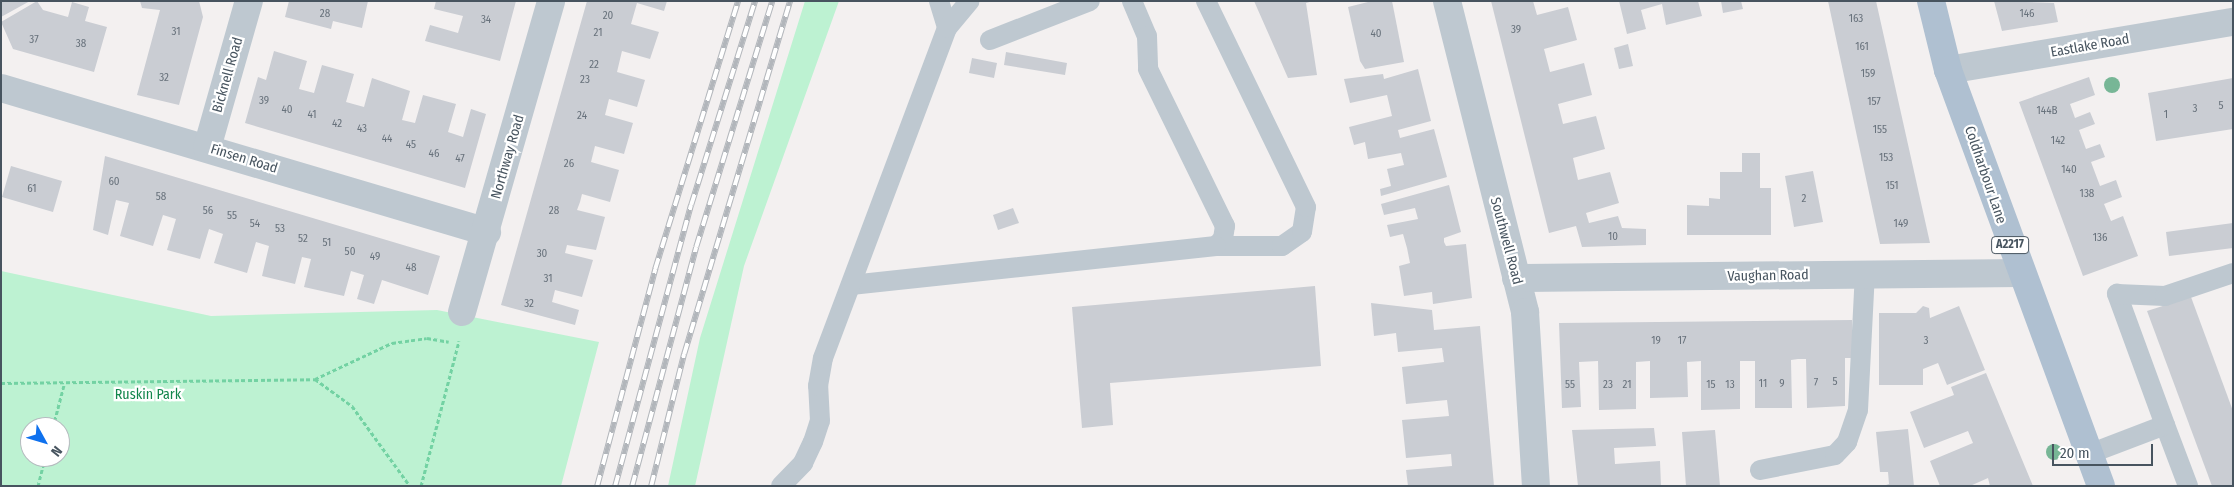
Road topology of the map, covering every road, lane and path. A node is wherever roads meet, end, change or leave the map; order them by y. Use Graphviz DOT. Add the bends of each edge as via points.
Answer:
graph roads {
  1 [pos="249,1"];
  2 [pos="551,1"];
  3 [pos="939,1"];
  4 [pos="970,1"];
  5 [pos="1090,1"];
  6 [pos="1132,1"];
  7 [pos="1206,1"];
  8 [pos="1447,1"];
  9 [pos="1931,1"];
  10 [pos="2233,22"];
  11 [pos="947,28"];
  12 [pos="990,40"];
  13 [pos="1948,70"];
  14 [pos="1,88"];
  15 [pos="207,148"];
  16 [pos="487,232"];
  17 [pos="1216,246"];
  18 [pos="2233,272"];
  19 [pos="2020,273"];
  20 [pos="1865,274"];
  21 [pos="1516,278"];
  22 [pos="850,285"];
  23 [pos="462,312"];
  24 [pos="458,344"];
  25 [pos="315,379"];
  26 [pos="1,383"];
  27 [pos="64,385"];
  28 [pos="56,417"];
  29 [pos="2166,425"];
  30 [pos="2089,454"];
  31 [pos="43,467"];
  32 [pos="1760,470"];
  33 [pos="38,486"];
  34 [pos="410,486"];
  35 [pos="420,486"];
  36 [pos="782,486"];
  37 [pos="1536,486"];
  38 [pos="2101,486"];
  39 [pos="2188,486"];
  1 -- 15 [label="street, Bicknell Road"];
  2 -- 16 [label="street, Northway Road"];
  3 -- 11 [label="lane"];
  4 -- 11 [label="lane"];
  5 -- 12 [label="lane"];
  6 -- 17 [label="lane" via="1146,36 1148,69 1224,226 1223,239"];
  7 -- 17 [label="lane" via="1308,215 1302,232 1282,246"];
  8 -- 21 [label="street, Southwell Road"];
  9 -- 13 [label="main road, Coldharbour Lane / A2217"];
  10 -- 13 [label="street, Eastlake Road"];
  11 -- 22 [label="lane"];
  13 -- 19 [label="main road, Coldharbour Lane / A2217"];
  14 -- 15 [label="street, Finsen Road"];
  15 -- 16 [label="street, Finsen Road"];
  16 -- 23 [label="street, Northway Road"];
  17 -- 22 [label="lane"];
  18 -- 29 [label="lane" via="2165,296 2117,294"];
  19 -- 20 [label="street, Vaughan Road"];
  19 -- 30 [label="main road, Coldharbour Lane / A2217"];
  20 -- 21 [label="street, Vaughan Road"];
  20 -- 32 [label="lane" via="1858,410 1847,442 1835,455"];
  21 -- 37 [label="street, Southwell Road" via="1524,312"];
  22 -- 36 [label="lane" via="823,358 818,386 820,421 813,442 803,463"];
  23 -- 24 [label="path"];
  24 -- 25 [label="path" via="427,338 392,343"];
  24 -- 35 [label="path"];
  25 -- 27 [label="path"];
  25 -- 34 [label="path" via="352,406"];
  26 -- 27 [label="path"];
  27 -- 28 [label="path"];
  29 -- 30 [label="lane"];
  29 -- 39 [label="lane"];
  30 -- 38 [label="main road, Coldharbour Lane / A2217"];
  31 -- 33 [label="path"];
}
